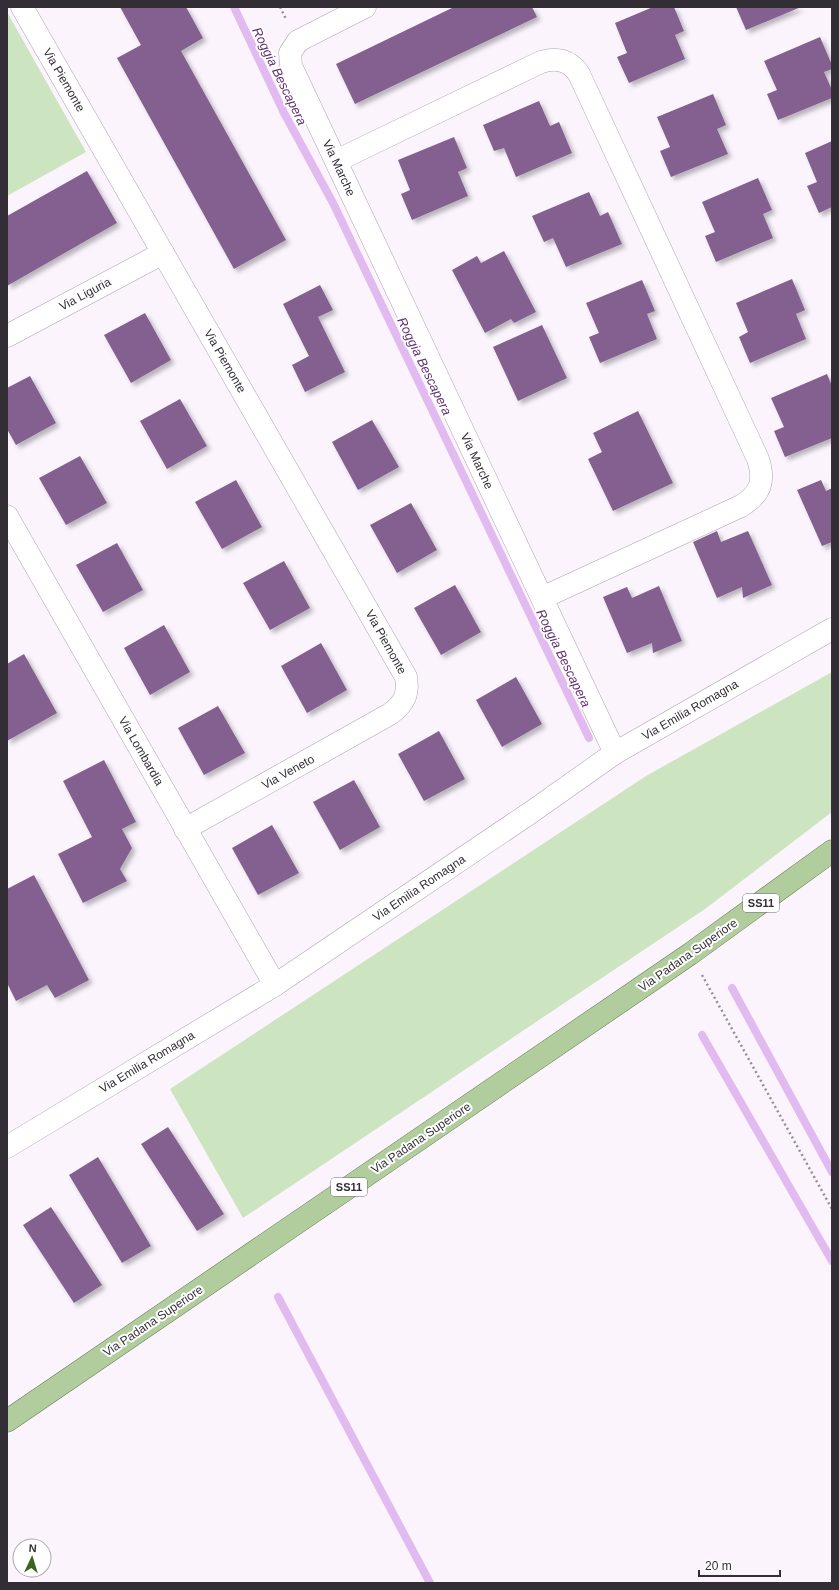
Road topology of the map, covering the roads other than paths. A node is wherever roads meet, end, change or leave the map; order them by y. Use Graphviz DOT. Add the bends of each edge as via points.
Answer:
graph roads {
  1 [pos="22,7"];
  2 [pos="365,7"];
  3 [pos="336,161"];
  4 [pos="163,253"];
  5 [pos="7,336"];
  6 [pos="7,516"];
  7 [pos="542,598"];
  8 [pos="832,629"];
  9 [pos="390,714"];
  10 [pos="615,753"];
  11 [pos="185,829"];
  12 [pos="832,851"];
  13 [pos="275,985"];
  14 [pos="7,1147"];
  15 [pos="7,1420"];
  1 -- 4 [label="street, Via Piemonte"];
  2 -- 3 [label="street, Via Marche" via="298,41 290,53 291,66"];
  3 -- 7 [label="street, Via Marche"];
  3 -- 7 [label="street" via="541,62 564,61 579,74 758,459 762,477 761,486 755,495 740,506"];
  4 -- 5 [label="street, Via Liguria"];
  4 -- 9 [label="street, Via Piemonte" via="404,671 407,695 403,703"];
  6 -- 11 [label="street, Via Lombardia"];
  7 -- 10 [label="street, Via Marche"];
  8 -- 10 [label="street, Via Emilia Romagna"];
  9 -- 11 [label="street, Via Veneto"];
  10 -- 13 [label="street, Via Emilia Romagna"];
  11 -- 13 [label="street, Via Lombardia"];
  12 -- 15 [label="main road, Via Padana Superiore / SS11" via="690,954"];
  13 -- 14 [label="street, Via Emilia Romagna"];
}
